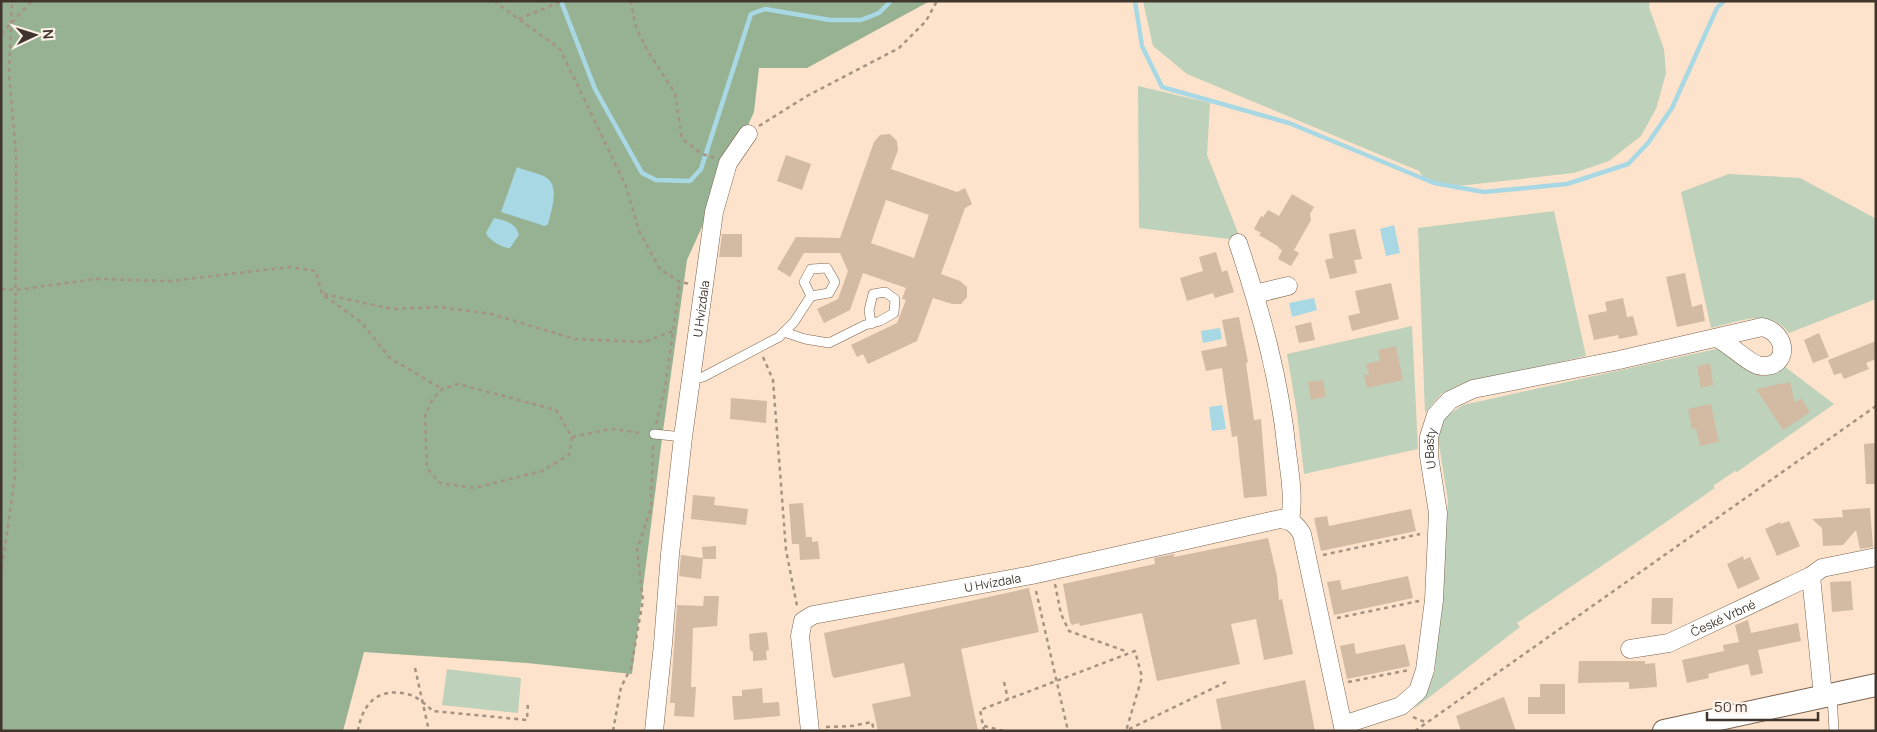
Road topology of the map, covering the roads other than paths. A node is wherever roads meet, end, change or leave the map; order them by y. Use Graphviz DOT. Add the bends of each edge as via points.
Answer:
graph roads {
  1 [pos="748,134"];
  2 [pos="1238,243"];
  3 [pos="1288,286"];
  4 [pos="1255,294"];
  5 [pos="811,296"];
  6 [pos="871,324"];
  7 [pos="784,332"];
  8 [pos="1717,338"];
  9 [pos="692,379"];
  10 [pos="654,434"];
  11 [pos="684,437"];
  12 [pos="1290,520"];
  13 [pos="1876,557"];
  14 [pos="1811,576"];
  15 [pos="1630,649"];
  16 [pos="1876,685"];
  17 [pos="1827,695"];
  18 [pos="1712,726"];
  19 [pos="1343,728"];
  20 [pos="810,730"];
  21 [pos="654,731"];
  22 [pos="1664,731"];
  23 [pos="1834,731"];
  1 -- 9 [label="street, U Hvízdala" via="728,163 714,212"];
  2 -- 4 [label="street"];
  3 -- 4 [label="street"];
  4 -- 12 [label="street" via="1272,354 1283,413 1293,502"];
  5 -- 7 [label="lane"];
  6 -- 7 [label="lane" via="869,310 873,294 885,292 895,299 894,313 880,321 829,343"];
  7 -- 9 [label="lane" via="703,377"];
  8 -- 19 [label="street, U Bašty" via="1473,389 1450,400 1436,415 1429,437 1438,530 1434,599 1425,667 1418,691 1401,706"];
  9 -- 11 [label="street, U Hvízdala"];
  10 -- 11 [label="lane"];
  11 -- 21 [label="street, U Hvízdala"];
  12 -- 19 [label="street" via="1302,534"];
  12 -- 20 [label="street, U Hvízdala" via="1269,520 1053,571 813,615 803,621 800,636"];
  13 -- 14 [label="street, České Vrbné" via="1822,568"];
  14 -- 15 [label="street, České Vrbné" via="1669,643"];
  14 -- 17 [label="street"];
  16 -- 17 [label="street"];
  17 -- 18 [label="street"];
  17 -- 23 [label="lane"];
  18 -- 22 [label="street"];
}
